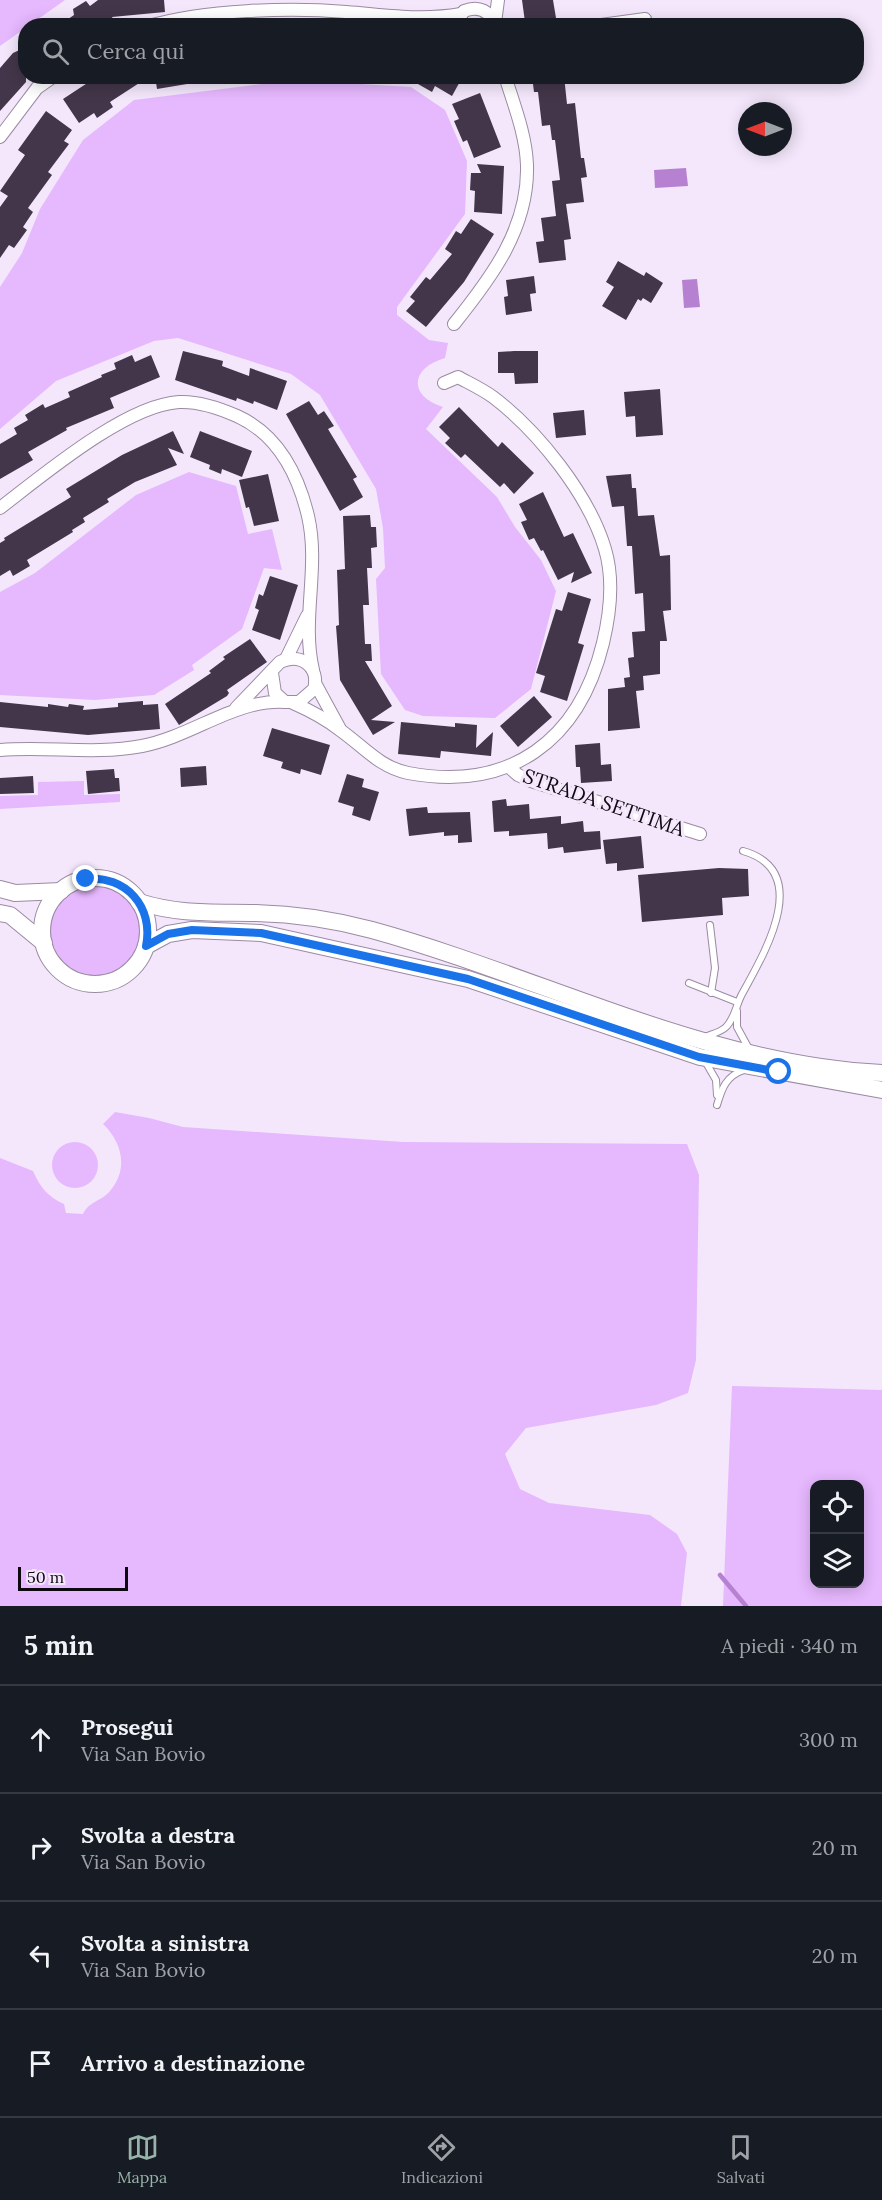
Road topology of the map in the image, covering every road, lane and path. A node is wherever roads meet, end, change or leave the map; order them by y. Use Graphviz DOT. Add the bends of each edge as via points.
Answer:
graph roads {
  1 [pos="498,0"];
  2 [pos="469,8"];
  3 [pos="202,18"];
  4 [pos="402,18"];
  5 [pos="416,18"];
  6 [pos="491,18"];
  7 [pos="496,18"];
  8 [pos="43,84"];
  9 [pos="505,84"];
  10 [pos="508,84"];
  11 [pos="511,94"];
  12 [pos="0,137"];
  13 [pos="454,324"];
  14 [pos="444,383"];
  15 [pos="0,508"];
  16 [pos="309,612"];
  17 [pos="286,659"];
  18 [pos="272,673"];
  19 [pos="314,677"];
  20 [pos="289,702"];
  21 [pos="232,711"];
  22 [pos="341,730"];
  23 [pos="0,750"];
  24 [pos="509,767"];
  25 [pos="700,834"];
  26 [pos="743,851"];
  27 [pos="0,889"];
  28 [pos="61,891"];
  29 [pos="140,902"];
  30 [pos="0,913"];
  31 [pos="710,925"];
  32 [pos="44,943"];
  33 [pos="146,946"];
  34 [pos="689,983"];
  35 [pos="711,993"];
  36 [pos="737,1002"];
  37 [pos="699,1048"];
  38 [pos="753,1060"];
  39 [pos="882,1073"];
  40 [pos="882,1090"];
  1 -- 7 [label="street"];
  2 -- 5 [label="street"];
  2 -- 6 [label="street" via="488,13"];
  3 -- 4 [label="street" via="292,11"];
  8 -- 12 [label="street"];
  9 -- 11 [label="street"];
  10 -- 11 [label="street"];
  11 -- 13 [label="street" via="522,128 527,166 523,206 509,247"];
  14 -- 24 [label="street, STRADA SETTIMA" via="458,377 493,397 520,422 572,484 605,549 610,581 607,627 583,701 569,722"];
  15 -- 16 [label="street, STRADA SETTIMA" via="82,445 142,414 177,402 223,410 267,435 299,487 313,548"];
  16 -- 17 [label="street, STRADA SETTIMA"];
  16 -- 19 [label="street, STRADA SETTIMA" via="309,652"];
  17 -- 18 [label="street, STRADA SETTIMA"];
  17 -- 19 [label="street" via="299,659"];
  18 -- 20 [label="street" via="274,693"];
  18 -- 21 [label="street, STRADA SETTIMA"];
  19 -- 20 [label="street" via="310,695"];
  19 -- 22 [label="street, STRADA SETTIMA"];
  20 -- 21 [label="street, STRADA SETTIMA" via="269,701"];
  20 -- 22 [label="street, STRADA SETTIMA"];
  21 -- 23 [label="street, STRADA SETTIMA" via="182,735 142,746 97,752"];
  22 -- 24 [label="street, STRADA SETTIMA" via="370,755 407,773 458,776"];
  24 -- 25 [label="street, STRADA SETTIMA" via="531,780"];
  26 -- 36 [label="lane" via="770,864 777,881 778,907 776,930"];
  27 -- 28 [label="main road" via="15,893"];
  28 -- 29 [label="main road" via="79,881 103,879 120,885"];
  28 -- 32 [label="main road" via="47,911"];
  29 -- 33 [label="main road" via="148,927"];
  29 -- 37 [label="main road" via="188,913 293,915 371,930"];
  30 -- 32 [label="main road" via="10,915"];
  31 -- 35 [label="lane" via="715,968"];
  32 -- 33 [label="main road" via="60,971 77,981 98,984 130,971"];
  33 -- 37 [label="main road" via="168,934 192,930 261,933 468,979"];
  34 -- 35 [label="lane"];
  35 -- 36 [label="lane"];
  36 -- 37 [label="lane" via="725,1028"];
  36 -- 38 [label="lane" via="738,1027"];
  37 -- 38 [label="main road"];
  37 -- 38 [label="lane" via="714,1072 717,1105 728,1078"];
  38 -- 39 [label="main road"];
  38 -- 40 [label="main road"];
}
